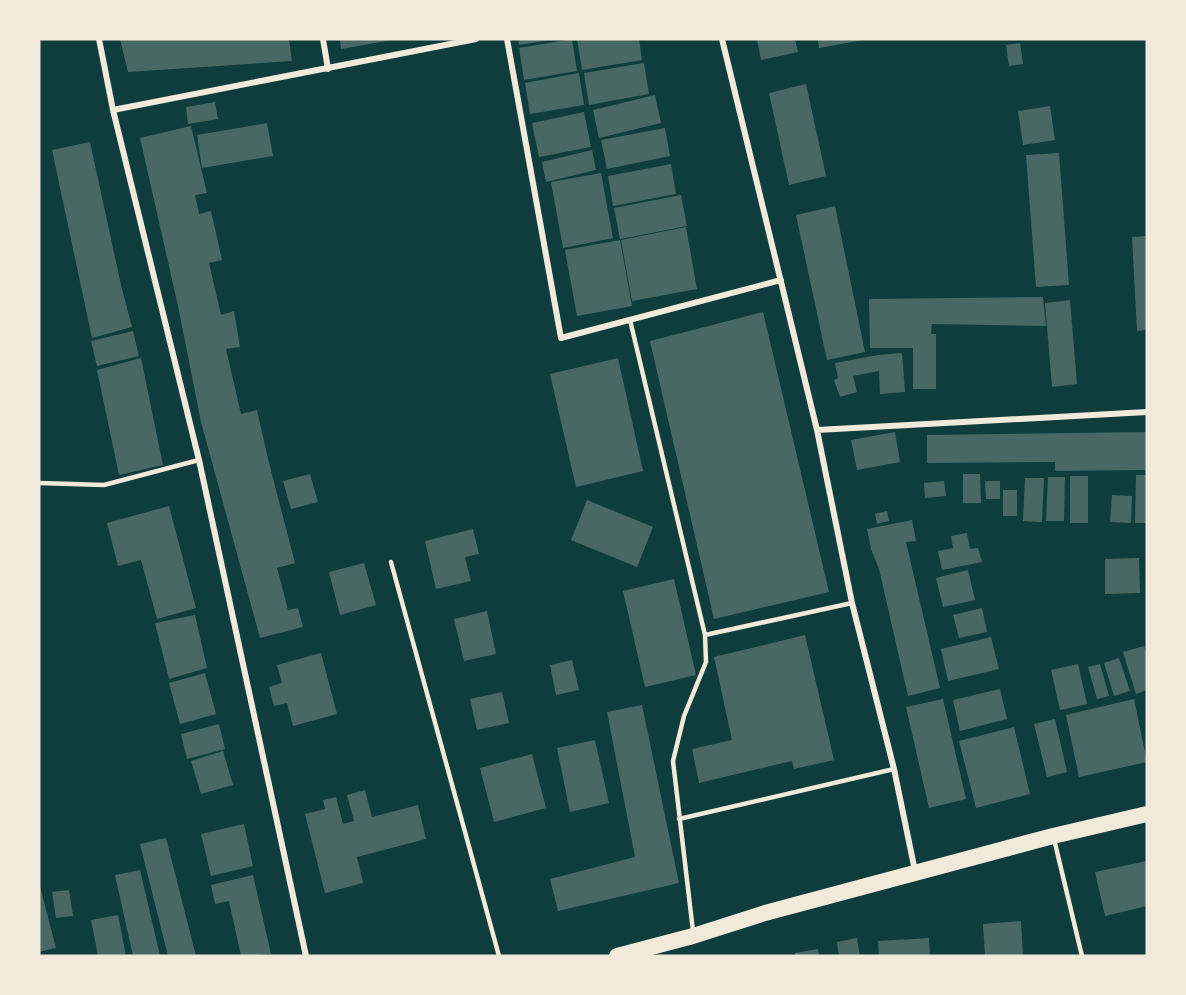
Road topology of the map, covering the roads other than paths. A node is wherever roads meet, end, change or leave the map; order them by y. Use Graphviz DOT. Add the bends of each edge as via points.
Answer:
graph roads {
  1 [pos="99,39"];
  2 [pos="323,39"];
  3 [pos="476,39"];
  4 [pos="507,39"];
  5 [pos="722,39"];
  6 [pos="328,69"];
  7 [pos="113,110"];
  8 [pos="781,280"];
  9 [pos="630,320"];
  10 [pos="1147,412"];
  11 [pos="817,430"];
  12 [pos="199,460"];
  13 [pos="39,483"];
  14 [pos="391,562"];
  15 [pos="852,603"];
  16 [pos="705,635"];
  17 [pos="894,769"];
  18 [pos="1147,814"];
  19 [pos="679,819"];
  20 [pos="1053,836"];
  21 [pos="916,874"];
  22 [pos="693,936"];
  23 [pos="306,956"];
  24 [pos="499,956"];
  25 [pos="616,956"];
  26 [pos="1082,956"];
  1 -- 7 [label="street"];
  2 -- 6 [label="street"];
  3 -- 6 [label="street"];
  4 -- 9 [label="street" via="561,338"];
  5 -- 8 [label="street"];
  6 -- 7 [label="street"];
  7 -- 12 [label="street"];
  8 -- 9 [label="street"];
  8 -- 11 [label="street"];
  9 -- 16 [label="lane"];
  10 -- 11 [label="street"];
  11 -- 15 [label="street"];
  12 -- 13 [label="lane" via="104,485"];
  12 -- 23 [label="street"];
  14 -- 24 [label="lane"];
  15 -- 16 [label="lane"];
  15 -- 17 [label="street"];
  16 -- 19 [label="lane" via="706,662 684,716 673,760"];
  17 -- 19 [label="lane"];
  17 -- 21 [label="street"];
  18 -- 20 [label="highway"];
  19 -- 22 [label="lane"];
  20 -- 21 [label="highway"];
  20 -- 26 [label="lane"];
  21 -- 22 [label="highway"];
  22 -- 25 [label="highway"];
}
